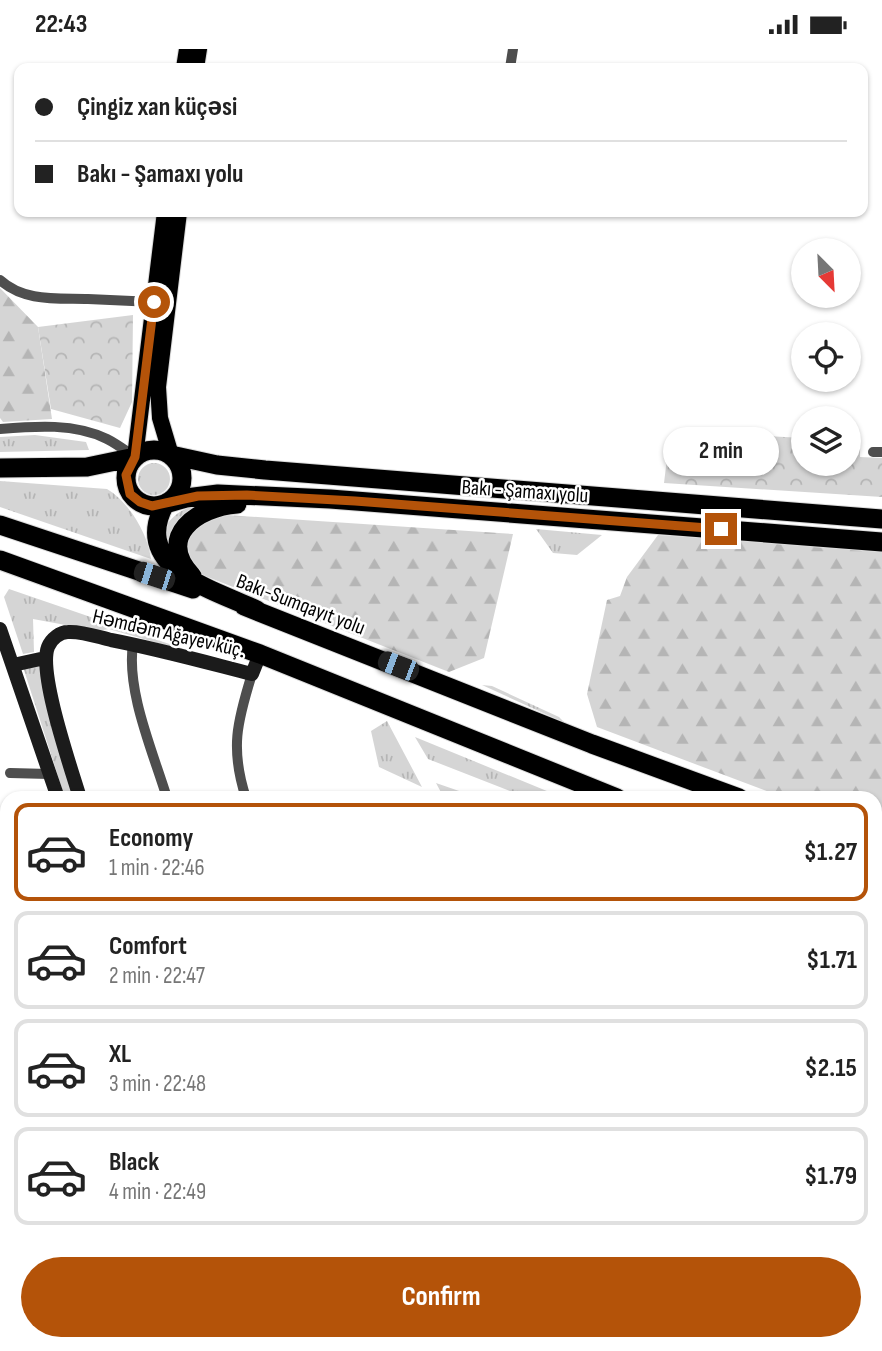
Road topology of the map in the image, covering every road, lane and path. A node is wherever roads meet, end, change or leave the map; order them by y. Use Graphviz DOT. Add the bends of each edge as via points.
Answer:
graph roads {
  1 [pos="164,217"];
  2 [pos="178,217"];
  3 [pos="0,280"];
  4 [pos="154,302"];
  5 [pos="0,429"];
  6 [pos="171,455"];
  7 [pos="135,457"];
  8 [pos="0,468"];
  9 [pos="330,499"];
  10 [pos="165,504"];
  11 [pos="882,518"];
  12 [pos="0,525"];
  13 [pos="882,543"];
  14 [pos="0,560"];
  15 [pos="198,582"];
  16 [pos="257,610"];
  17 [pos="0,629"];
  18 [pos="133,644"];
  19 [pos="260,654"];
  20 [pos="45,658"];
  21 [pos="13,665"];
  22 [pos="252,674"];
  23 [pos="10,773"];
  24 [pos="50,774"];
  25 [pos="52,791"];
  26 [pos="77,791"];
  27 [pos="165,791"];
  28 [pos="244,791"];
  29 [pos="595,791"];
  30 [pos="720,791"];
  1 -- 4 [label="main road"];
  2 -- 6 [label="main road" via="158,387 160,418"];
  3 -- 4 [label="street" via="10,289 40,297"];
  4 -- 7 [label="main road"];
  5 -- 7 [label="street" via="82,431 109,440"];
  6 -- 7 [label="highway" via="155,450"];
  6 -- 10 [label="highway" via="180,467 182,481 177,495"];
  6 -- 11 [label="highway, Bakı - Şamaxı yolu" via="265,470"];
  7 -- 8 [label="highway" via="87,467"];
  7 -- 10 [label="highway" via="126,475 130,494 146,505"];
  9 -- 10 [label="highway, Bakı - Şamaxı yolu" via="218,494"];
  9 -- 13 [label="highway, Bakı - Şamaxı yolu"];
  9 -- 15 [label="highway" via="223,505 196,516 183,530 178,547 183,563"];
  10 -- 15 [label="highway" via="157,526 163,557"];
  12 -- 16 [label="highway, Bakı-Sumqayıt yolu"];
  14 -- 19 [label="highway"];
  15 -- 16 [label="highway"];
  16 -- 30 [label="highway, Bakı-Sumqayıt yolu"];
  17 -- 21 [label="street"];
  18 -- 20 [label="street, Həmdəm Ağayev küç." via="69,632 52,639"];
  18 -- 22 [label="street, Həmdəm Ağayev küç."];
  18 -- 27 [label="street" via="133,683"];
  19 -- 22 [label="street, Həmdəm Ağayev küç."];
  19 -- 29 [label="highway"];
  20 -- 21 [label="street"];
  20 -- 26 [label="street"];
  21 -- 24 [label="street"];
  22 -- 28 [label="street" via="238,717 237,764"];
  23 -- 24 [label="street"];
  24 -- 25 [label="street"];
}
